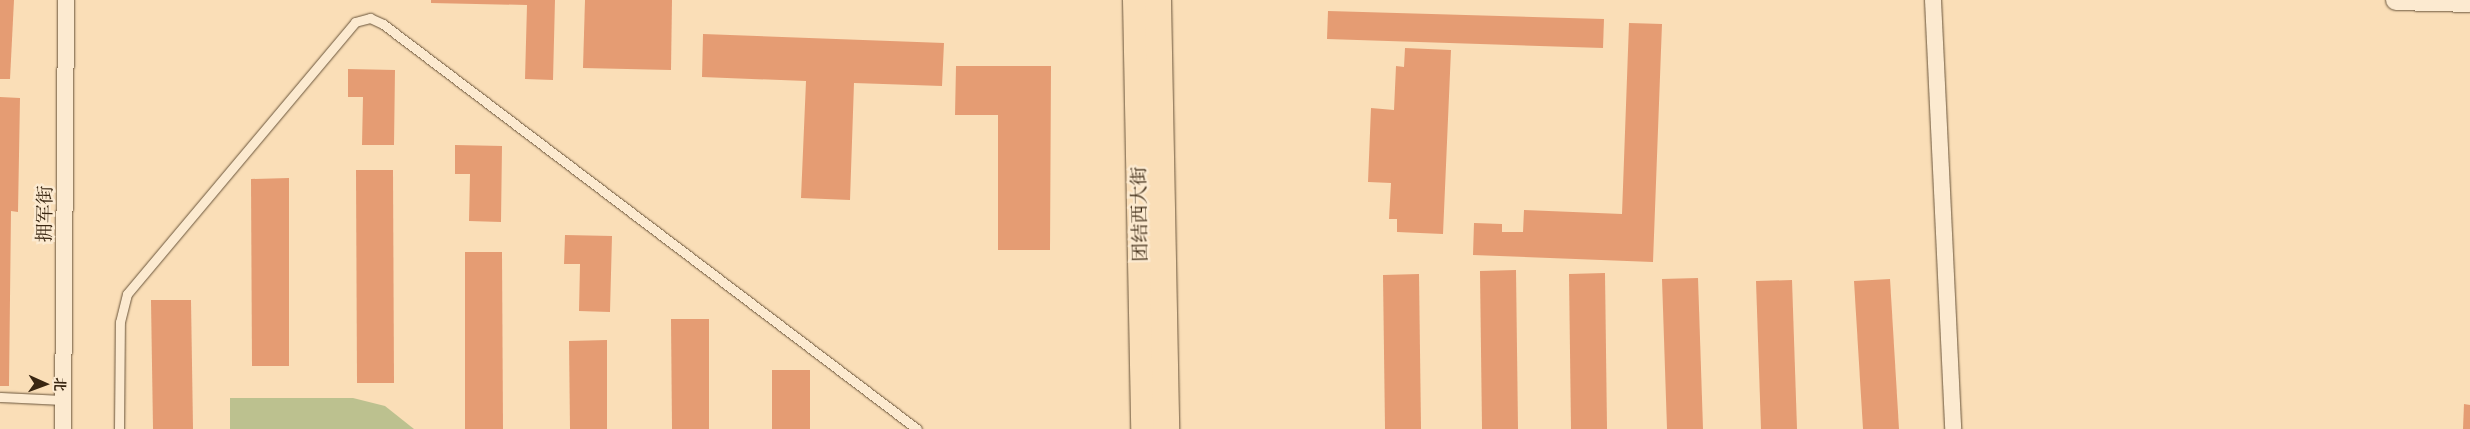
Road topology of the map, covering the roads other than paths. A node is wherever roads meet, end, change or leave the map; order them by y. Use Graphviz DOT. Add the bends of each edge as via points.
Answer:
graph roads {
  1 [pos="66,0"];
  2 [pos="1136,0"];
  3 [pos="1158,0"];
  4 [pos="1933,0"];
  5 [pos="2396,0"];
  6 [pos="2401,0"];
  7 [pos="2470,2"];
  8 [pos="0,397"];
  9 [pos="63,400"];
  10 [pos="62,429"];
  11 [pos="119,429"];
  12 [pos="917,429"];
  13 [pos="1144,429"];
  14 [pos="1166,429"];
  15 [pos="1953,429"];
  1 -- 9 [label="street, 拥军街"];
  2 -- 13 [label="main road, 团结西大街"];
  3 -- 14 [label="main road, 团结西大街"];
  4 -- 15 [label="street"];
  5 -- 6 [label="street"];
  6 -- 7 [label="street"];
  8 -- 9 [label="lane"];
  9 -- 10 [label="street, 拥军街"];
  11 -- 12 [label="lane" via="121,316 126,294 356,22 370,18 383,24"];
}
